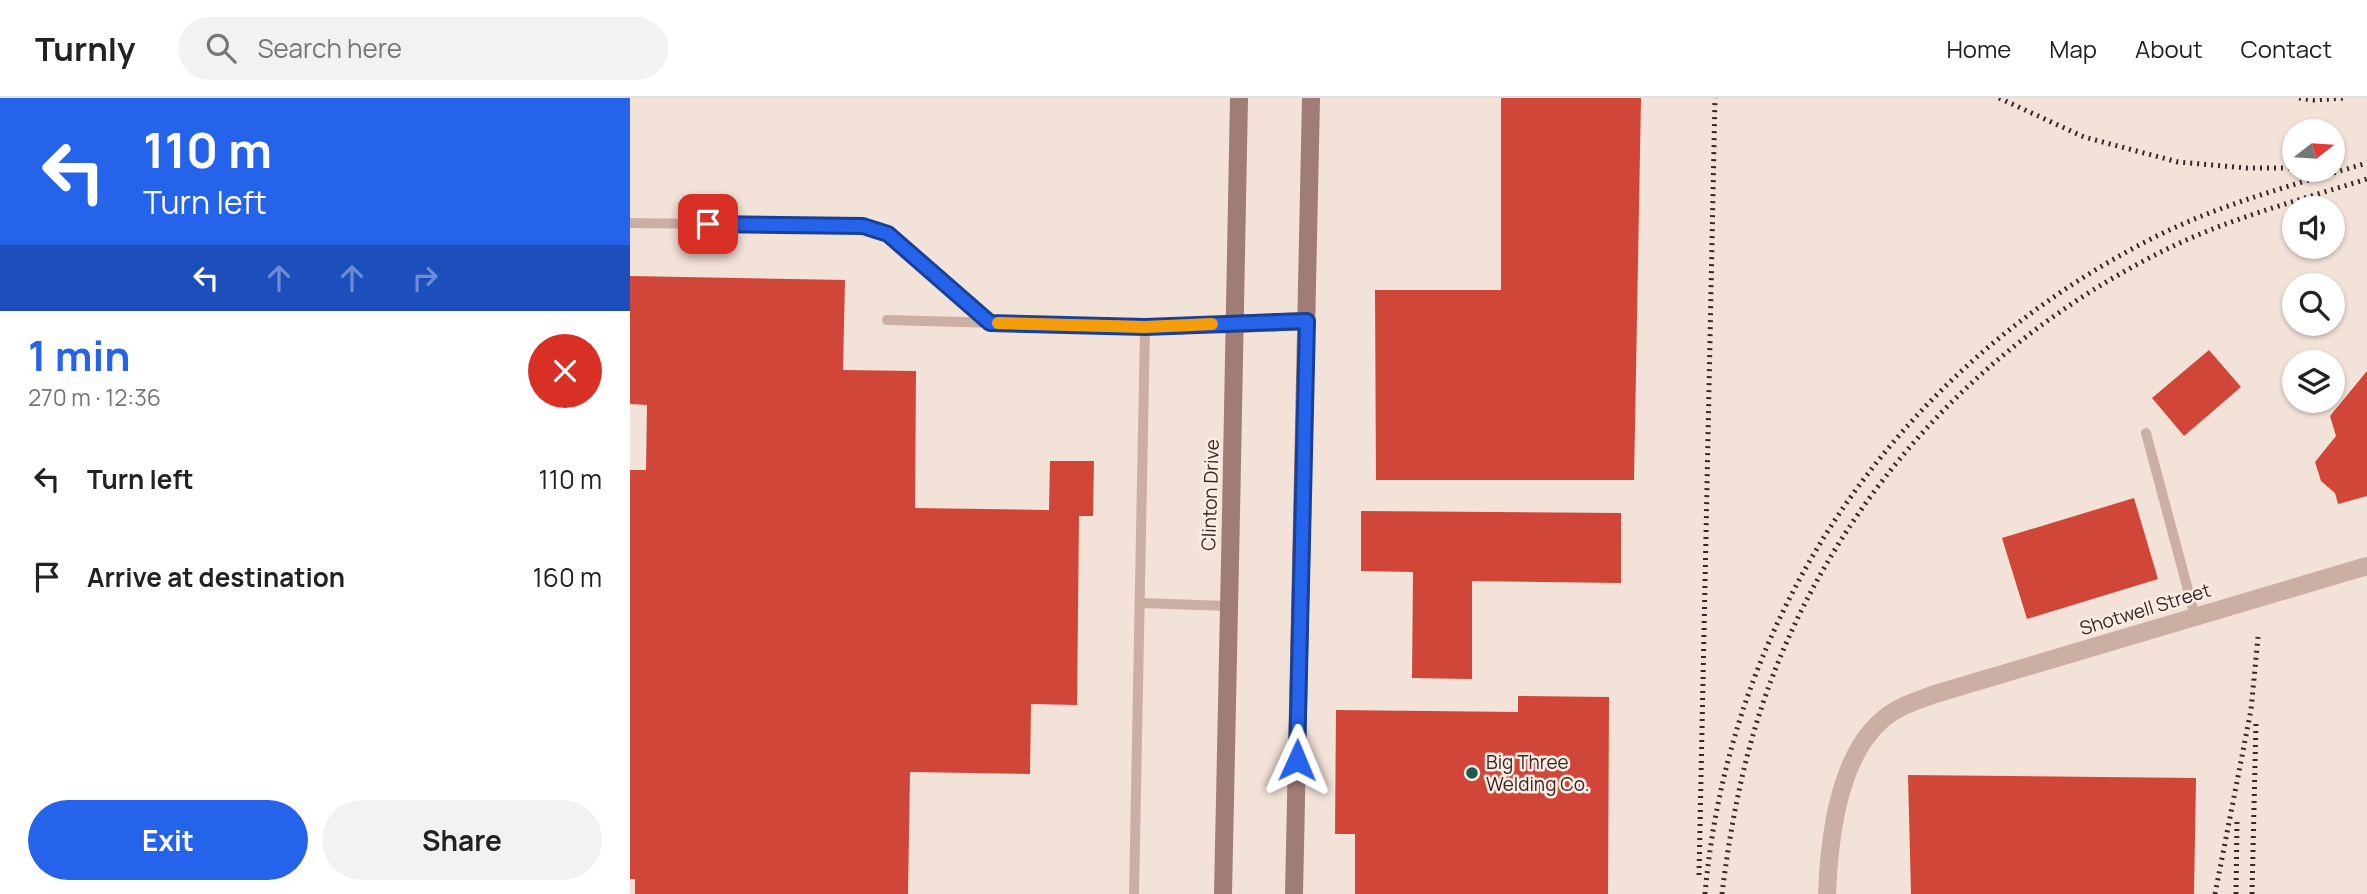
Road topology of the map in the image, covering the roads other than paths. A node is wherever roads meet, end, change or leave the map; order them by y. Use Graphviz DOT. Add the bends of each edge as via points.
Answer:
graph roads {
  1 [pos="1239,98"];
  2 [pos="1311,98"];
  3 [pos="630,223"];
  4 [pos="887,320"];
  5 [pos="1307,321"];
  6 [pos="990,323"];
  7 [pos="1237,324"];
  8 [pos="1145,327"];
  9 [pos="2146,433"];
  10 [pos="2367,566"];
  11 [pos="1140,603"];
  12 [pos="1228,606"];
  13 [pos="2195,616"];
  14 [pos="1134,894"];
  15 [pos="1223,894"];
  16 [pos="1294,894"];
  17 [pos="1827,894"];
  1 -- 7 [label="main road, Clinton Drive"];
  2 -- 5 [label="main road"];
  3 -- 6 [label="lane" via="863,226 888,234"];
  4 -- 6 [label="lane"];
  5 -- 7 [label="main road"];
  5 -- 16 [label="main road"];
  6 -- 8 [label="lane"];
  7 -- 8 [label="lane"];
  7 -- 12 [label="main road, Clinton Drive"];
  8 -- 11 [label="lane"];
  9 -- 13 [label="lane"];
  10 -- 13 [label="street, Shotwell Street"];
  11 -- 12 [label="lane"];
  11 -- 14 [label="lane"];
  12 -- 15 [label="main road, Clinton Drive"];
  13 -- 17 [label="street, Shotwell Street" via="1935,694 1880,722 1860,749 1844,786 1833,825"];
}
